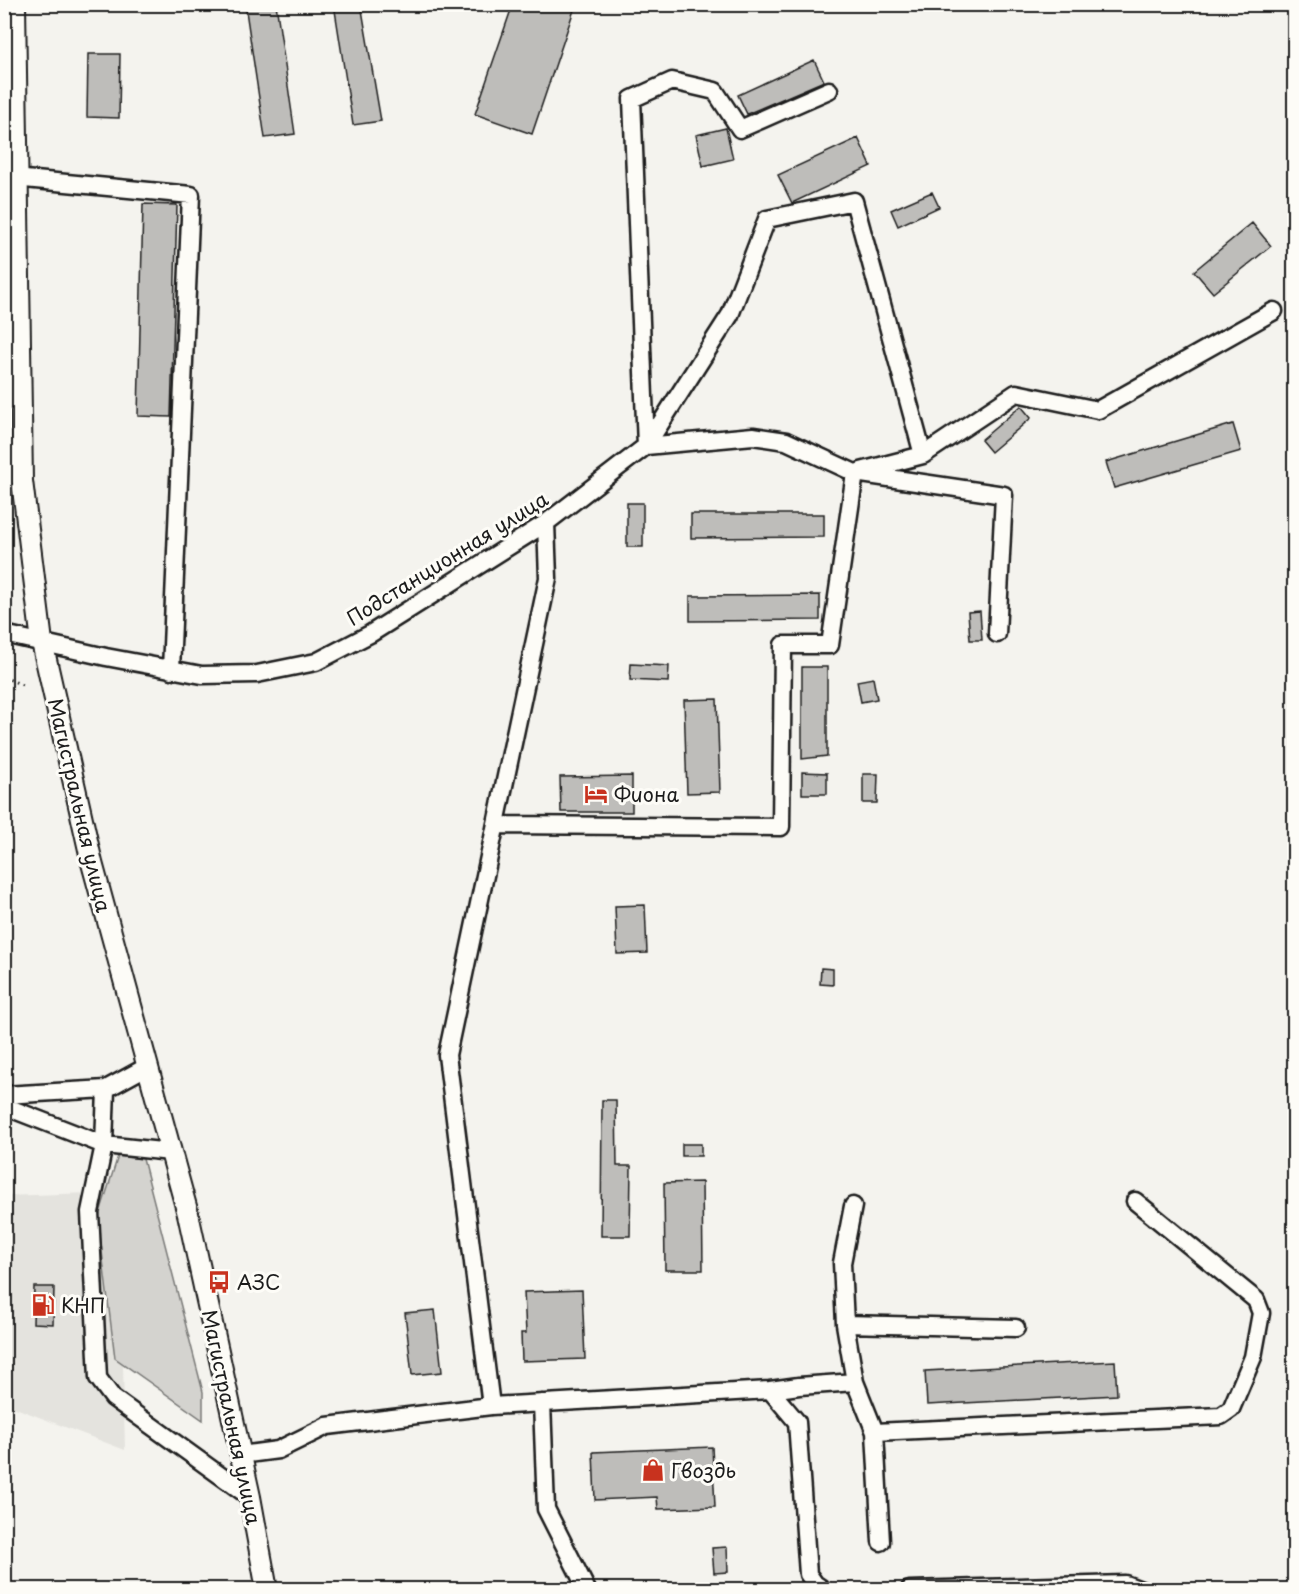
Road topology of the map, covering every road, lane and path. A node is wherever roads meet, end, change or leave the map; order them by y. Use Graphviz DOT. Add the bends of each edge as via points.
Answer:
graph roads {
  1 [pos="15,4"];
  2 [pos="829,90"];
  3 [pos="10,178"];
  4 [pos="1274,311"];
  5 [pos="646,446"];
  6 [pos="923,455"];
  7 [pos="855,473"];
  8 [pos="546,523"];
  9 [pos="4,634"];
  10 [pos="997,634"];
  11 [pos="42,642"];
  12 [pos="171,670"];
  13 [pos="4,677"];
  14 [pos="22,685"];
  15 [pos="496,825"];
  16 [pos="148,1066"];
  17 [pos="106,1089"];
  18 [pos="4,1095"];
  19 [pos="4,1106"];
  20 [pos="104,1145"];
  21 [pos="171,1152"];
  22 [pos="1135,1201"];
  23 [pos="854,1206"];
  24 [pos="845,1324"];
  25 [pos="1016,1328"];
  26 [pos="855,1382"];
  27 [pos="770,1390"];
  28 [pos="491,1406"];
  29 [pos="543,1408"];
  30 [pos="875,1432"];
  31 [pos="240,1455"];
  32 [pos="250,1497"];
  33 [pos="881,1542"];
  34 [pos="267,1590"];
  35 [pos="587,1590"];
  36 [pos="824,1590"];
  37 [pos="909,1590"];
  38 [pos="1141,1590"];
  1 -- 3 [label="main road, Магистральная улица"];
  2 -- 5 [label="street" via="740,129 715,91 672,81 632,99"];
  3 -- 11 [label="main road, Магистральная улица" via="22,482"];
  3 -- 12 [label="street" via="191,195"];
  4 -- 6 [label="street" via="1098,410 1016,393"];
  5 -- 6 [label="street" via="730,315 767,219 854,201"];
  5 -- 7 [label="street" via="753,436 786,441"];
  5 -- 8 [label="street, Подстанционная улица"];
  6 -- 7 [label="street"];
  7 -- 10 [label="street" via="1004,495"];
  7 -- 15 [label="street" via="830,645 783,645 781,827"];
  8 -- 12 [label="street, Подстанционная улица" via="370,634 316,662 257,674 202,675"];
  8 -- 15 [label="street" via="548,578"];
  9 -- 11 [label="street, Подстанционная улица"];
  11 -- 12 [label="street, Подстанционная улица"];
  11 -- 16 [label="main road, Магистральная улица" via="92,864"];
  13 -- 14 [label="path"];
  15 -- 28 [label="street" via="447,1055"];
  16 -- 17 [label="street"];
  16 -- 21 [label="main road, Магистральная улица"];
  17 -- 18 [label="street"];
  17 -- 20 [label="street"];
  19 -- 20 [label="street"];
  20 -- 21 [label="street"];
  20 -- 32 [label="street" via="90,1212 98,1378 113,1398"];
  21 -- 31 [label="main road, Магистральная улица"];
  22 -- 30 [label="street" via="1256,1300 1261,1313 1253,1357 1230,1409 1221,1416"];
  23 -- 24 [label="street" via="842,1263"];
  24 -- 25 [label="street"];
  24 -- 26 [label="street"];
  26 -- 27 [label="street"];
  26 -- 30 [label="street"];
  27 -- 29 [label="street"];
  27 -- 36 [label="street" via="797,1422 808,1574"];
  28 -- 29 [label="street"];
  28 -- 31 [label="street" via="327,1426 278,1450"];
  29 -- 35 [label="street" via="546,1509"];
  30 -- 33 [label="street"];
  31 -- 32 [label="main road, Магистральная улица"];
  32 -- 34 [label="main road, Магистральная улица"];
  37 -- 38 [label="street" via="1125,1584"];
}
